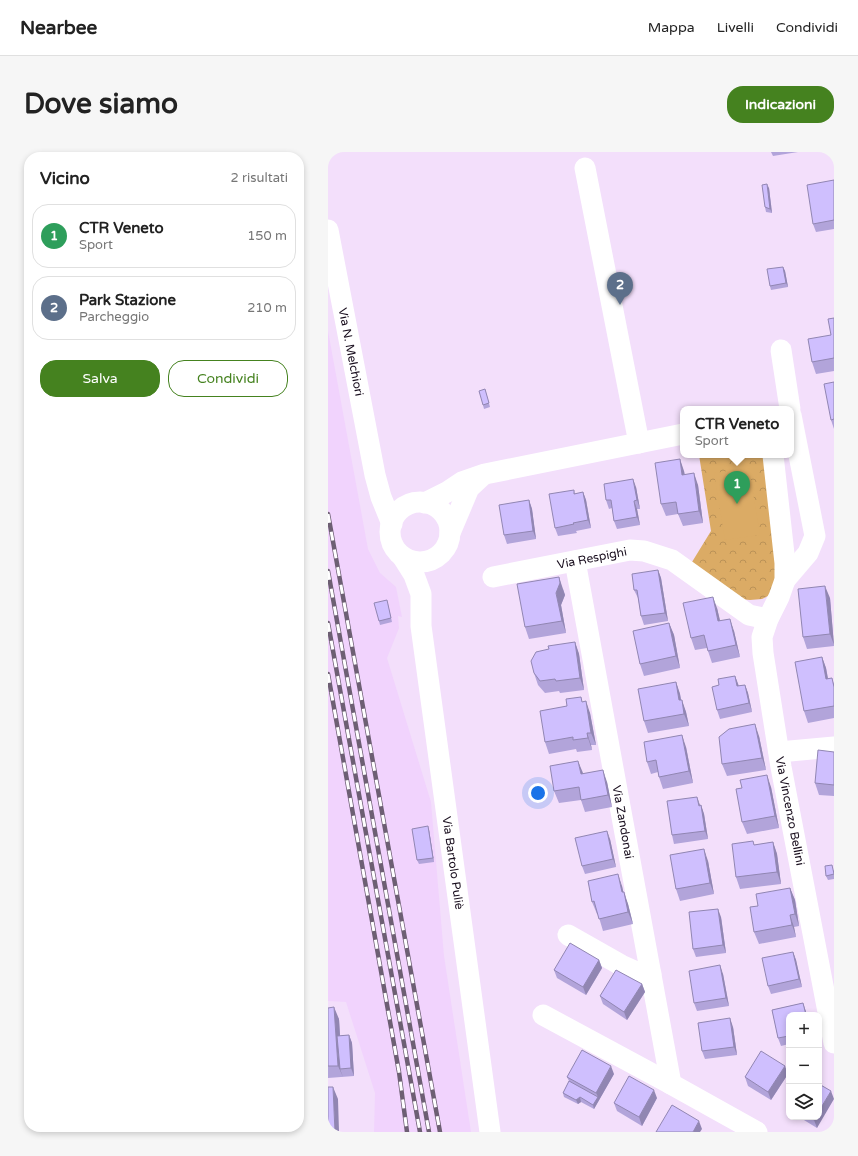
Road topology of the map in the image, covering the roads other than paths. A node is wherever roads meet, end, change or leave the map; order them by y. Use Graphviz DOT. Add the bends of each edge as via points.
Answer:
graph roads {
  1 [pos="585,168"];
  2 [pos="328,230"];
  3 [pos="781,350"];
  4 [pos="790,406"];
  5 [pos="794,430"];
  6 [pos="680,435"];
  7 [pos="639,443"];
  8 [pos="773,458"];
  9 [pos="375,474"];
  10 [pos="485,474"];
  11 [pos="418,503"];
  12 [pos="392,524"];
  13 [pos="450,533"];
  14 [pos="402,556"];
  15 [pos="437,557"];
  16 [pos="574,561"];
  17 [pos="493,578"];
  18 [pos="785,580"];
  19 [pos="421,594"];
  20 [pos="768,619"];
  21 [pos="834,747"];
  22 [pos="779,752"];
  23 [pos="568,935"];
  24 [pos="651,974"];
  25 [pos="543,1015"];
  26 [pos="834,1044"];
  27 [pos="671,1084"];
  28 [pos="490,1132"];
  29 [pos="757,1132"];
  1 -- 7 [label="street"];
  2 -- 9 [label="street, Via N. Melchiori"];
  3 -- 4 [label="street"];
  5 -- 18 [label="street" via="815,536 808,553"];
  6 -- 7 [label="street"];
  7 -- 10 [label="street"];
  8 -- 18 [label="street"];
  9 -- 11 [label="street" via="391,494"];
  9 -- 12 [label="street, Via N. Melchiori"];
  10 -- 11 [label="street"];
  10 -- 13 [label="street" via="468,488"];
  11 -- 12 [label="street" via="404,507"];
  11 -- 13 [label="street" via="434,505 440,510 446,516"];
  12 -- 14 [label="street" via="390,531 393,545"];
  13 -- 15 [label="street" via="447,546"];
  14 -- 15 [label="street" via="423,562"];
  14 -- 19 [label="street, Via Bartolo Puliè" via="414,574"];
  15 -- 19 [label="street, Via Bartolo Puliè" via="427,574"];
  16 -- 17 [label="street, Via Respighi"];
  16 -- 20 [label="street, Via Respighi" via="630,550 644,551 672,560 749,615"];
  16 -- 24 [label="street, Via Zandonai"];
  18 -- 20 [label="street, Via Vincenzo Bellini"];
  19 -- 28 [label="street, Via Bartolo Puliè" via="421,626"];
  20 -- 22 [label="street, Via Vincenzo Bellini" via="762,636 763,653"];
  21 -- 22 [label="street"];
  22 -- 26 [label="street, Via Vincenzo Bellini"];
  23 -- 24 [label="street" via="621,965 640,973"];
  24 -- 27 [label="street, Via Zandonai"];
  25 -- 27 [label="street"];
  27 -- 29 [label="street"];
}
